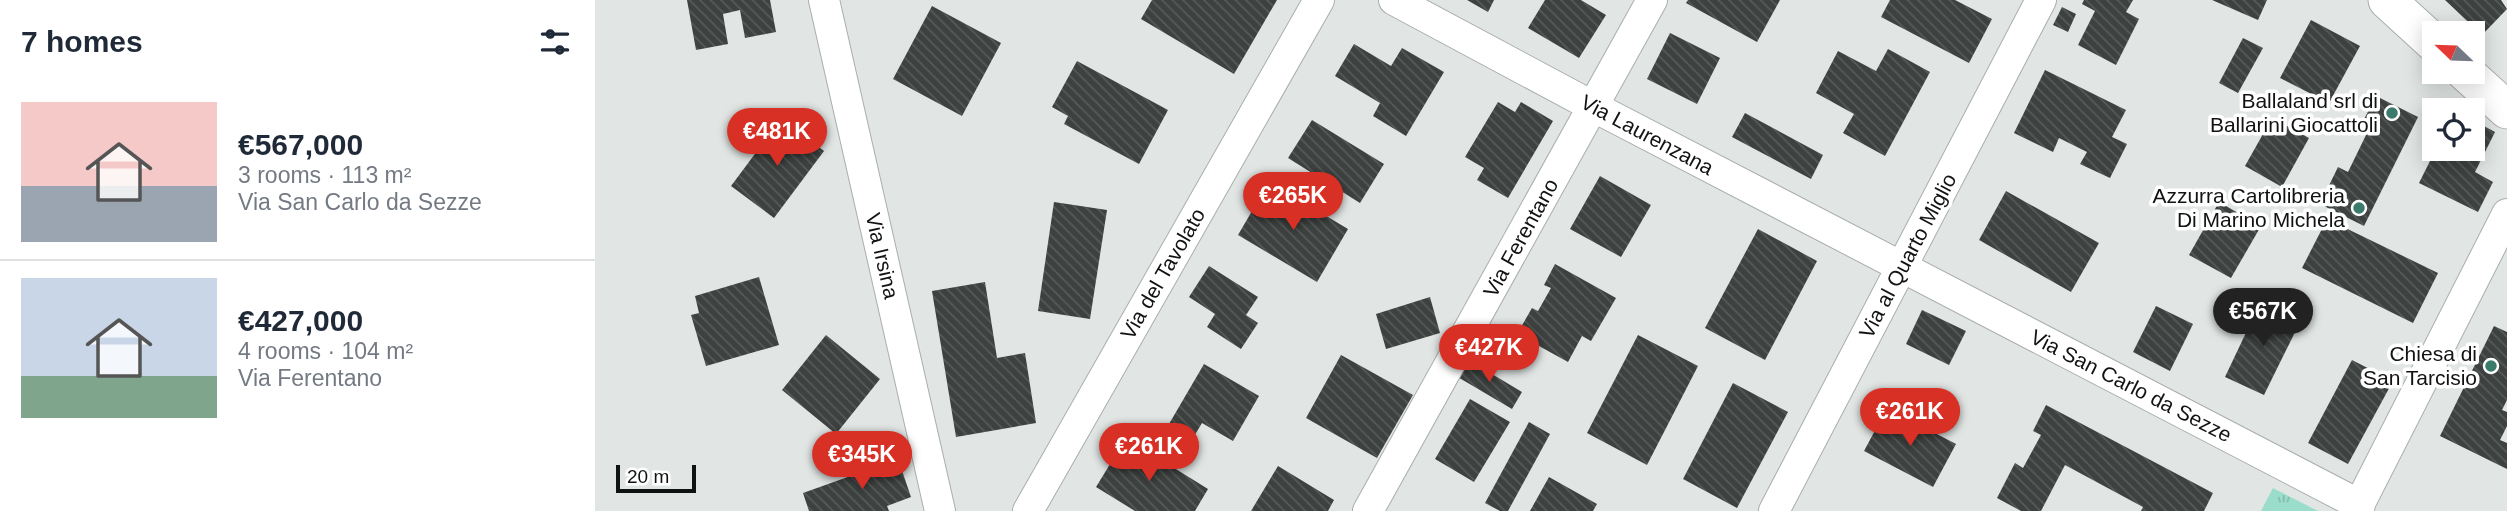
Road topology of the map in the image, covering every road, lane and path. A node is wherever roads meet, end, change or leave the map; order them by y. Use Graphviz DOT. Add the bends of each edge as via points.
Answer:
graph roads {
  1 [pos="824,0"];
  2 [pos="1319,0"];
  3 [pos="1394,0"];
  4 [pos="1652,0"];
  5 [pos="2041,0"];
  6 [pos="2387,0"];
  7 [pos="2422,32"];
  8 [pos="2478,84"];
  9 [pos="1594,107"];
  10 [pos="2507,110"];
  11 [pos="2507,214"];
  12 [pos="1902,267"];
  13 [pos="2358,508"];
  14 [pos="940,511"];
  15 [pos="1028,511"];
  16 [pos="1368,511"];
  17 [pos="1774,511"];
  1 -- 14 [label="street, Via Irsina"];
  2 -- 15 [label="street, Via del Tavolato"];
  3 -- 9 [label="street, Via Laurenzana"];
  4 -- 9 [label="street, Via Ferentano"];
  5 -- 12 [label="street, Via al Quarto Miglio"];
  6 -- 7 [label="street"];
  8 -- 10 [label="street"];
  9 -- 12 [label="street, Via Laurenzana"];
  9 -- 16 [label="street, Via Ferentano"];
  11 -- 13 [label="street"];
  12 -- 13 [label="street, Via San Carlo da Sezze"];
  12 -- 17 [label="street, Via al Quarto Miglio"];
}
